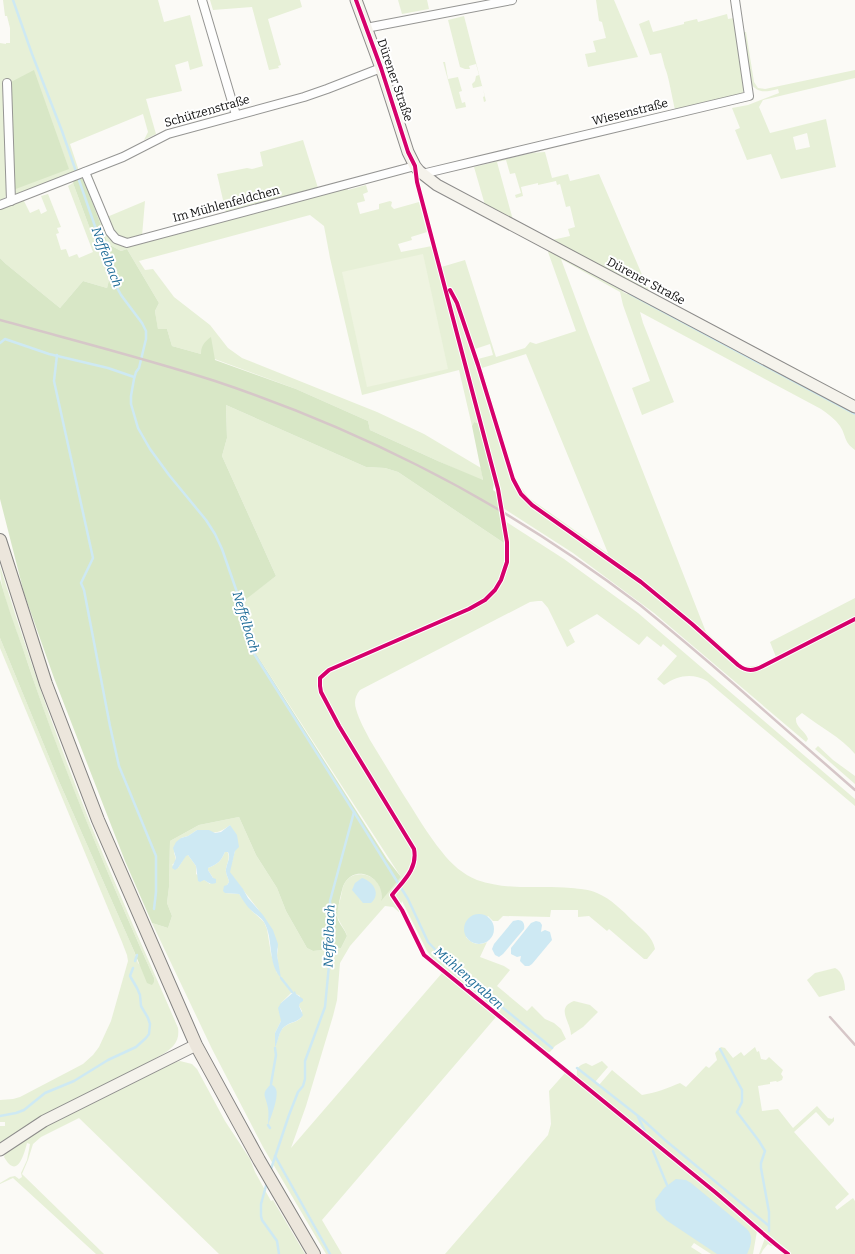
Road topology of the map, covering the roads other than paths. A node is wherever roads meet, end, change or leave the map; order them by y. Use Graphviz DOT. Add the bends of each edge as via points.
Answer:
graph roads {
  1 [pos="202,0"];
  2 [pos="356,0"];
  3 [pos="512,0"];
  4 [pos="735,0"];
  5 [pos="366,28"];
  6 [pos="380,68"];
  7 [pos="7,82"];
  8 [pos="236,115"];
  9 [pos="418,170"];
  10 [pos="79,175"];
  11 [pos="11,201"];
  12 [pos="0,205"];
  13 [pos="855,407"];
  14 [pos="0,540"];
  15 [pos="196,1045"];
  16 [pos="0,1150"];
  17 [pos="314,1254"];
  1 -- 8 [label="street"];
  2 -- 5 [label="street, Dürener Straße"];
  3 -- 5 [label="street"];
  4 -- 9 [label="street, Wiesenstraße" via="749,96"];
  5 -- 6 [label="street, Dürener Straße"];
  6 -- 8 [label="street, Schützenstraße" via="315,94"];
  6 -- 9 [label="street, Dürener Straße" via="408,152"];
  7 -- 11 [label="street"];
  8 -- 10 [label="street, Schützenstraße" via="168,134 124,157"];
  9 -- 10 [label="street, Im Mühlenfeldchen" via="127,243 116,239 110,232"];
  9 -- 13 [label="street, Dürener Straße" via="437,185"];
  10 -- 11 [label="street, Schützenstraße"];
  11 -- 12 [label="street, Schützenstraße"];
  14 -- 15 [label="main road" via="46,684 98,820"];
  15 -- 16 [label="street" via="44,1121"];
  15 -- 17 [label="main road" via="275,1189"];
}
